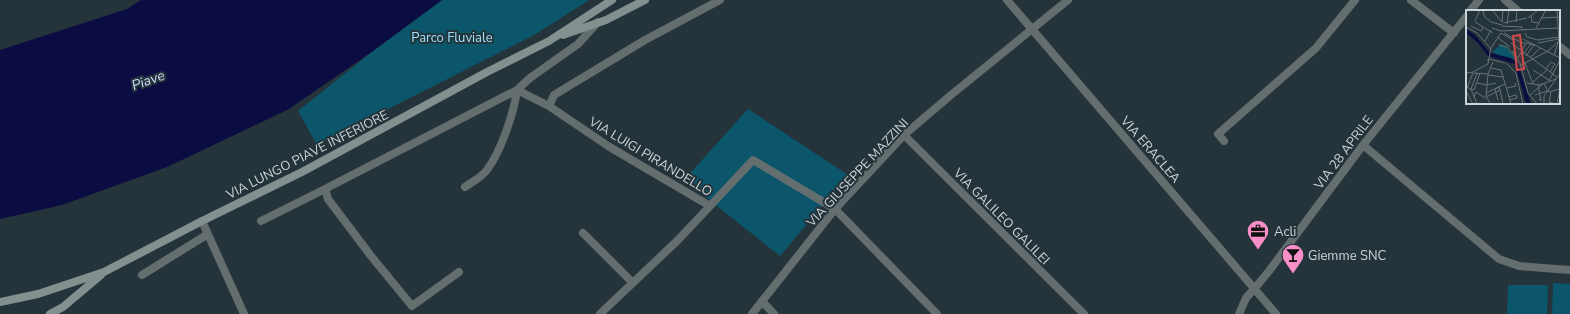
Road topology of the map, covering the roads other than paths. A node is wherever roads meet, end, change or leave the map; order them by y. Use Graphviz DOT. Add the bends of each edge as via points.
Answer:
graph roads {
  1 [pos="612,0"];
  2 [pos="645,0"];
  3 [pos="720,0"];
  4 [pos="1007,0"];
  5 [pos="1068,0"];
  6 [pos="1355,0"];
  7 [pos="1411,0"];
  8 [pos="1479,0"];
  9 [pos="1505,0"];
  10 [pos="1471,10"];
  11 [pos="1517,10"];
  12 [pos="1466,17"];
  13 [pos="598,22"];
  14 [pos="1032,29"];
  15 [pos="1454,33"];
  16 [pos="549,41"];
  17 [pos="1560,47"];
  18 [pos="1570,55"];
  19 [pos="517,90"];
  20 [pos="549,106"];
  21 [pos="904,135"];
  22 [pos="1224,141"];
  23 [pos="1363,145"];
  24 [pos="465,187"];
  25 [pos="325,189"];
  26 [pos="710,206"];
  27 [pos="835,209"];
  28 [pos="202,221"];
  29 [pos="261,221"];
  30 [pos="583,233"];
  31 [pos="208,234"];
  32 [pos="1570,270"];
  33 [pos="104,272"];
  34 [pos="459,272"];
  35 [pos="142,275"];
  36 [pos="633,282"];
  37 [pos="1255,288"];
  38 [pos="762,301"];
  39 [pos="0,302"];
  40 [pos="50,314"];
  41 [pos="244,314"];
  42 [pos="600,314"];
  43 [pos="752,314"];
  44 [pos="774,314"];
  45 [pos="937,314"];
  46 [pos="1084,314"];
  47 [pos="1239,314"];
  48 [pos="1276,314"];
  1 -- 16 [label="main road, VIA LUNGO PIAVE INFERIORE"];
  2 -- 13 [label="main road"];
  3 -- 20 [label="street" via="645,40 554,95"];
  4 -- 14 [label="street, VIA ERACLEA"];
  5 -- 14 [label="street, VIA GIUSEPPE MAZZINI"];
  6 -- 22 [label="street" via="1316,48 1218,134"];
  7 -- 15 [label="street"];
  8 -- 10 [label="street"];
  9 -- 11 [label="street"];
  12 -- 15 [label="street, VIA 28 APRILE"];
  13 -- 16 [label="main road"];
  13 -- 19 [label="street" via="578,44"];
  14 -- 21 [label="street, VIA GIUSEPPE MAZZINI"];
  14 -- 37 [label="street, VIA ERACLEA"];
  15 -- 23 [label="street, VIA 28 APRILE"];
  16 -- 28 [label="main road, VIA LUNGO PIAVE INFERIORE" via="302,172"];
  17 -- 18 [label="street"];
  19 -- 20 [label="street, VIA LUIGI PIRANDELLO"];
  19 -- 24 [label="street" via="503,140 495,157 486,171"];
  19 -- 25 [label="street"];
  20 -- 26 [label="street, VIA LUIGI PIRANDELLO" via="608,146"];
  21 -- 27 [label="street, VIA GIUSEPPE MAZZINI"];
  21 -- 46 [label="street, VIA GALILEO GALILEI"];
  23 -- 32 [label="street" via="1499,259 1519,266"];
  23 -- 37 [label="street, VIA 28 APRILE"];
  25 -- 29 [label="street"];
  25 -- 34 [label="street" via="328,199 412,306"];
  26 -- 27 [label="street, VIA LUIGI PIRANDELLO" via="753,160"];
  26 -- 36 [label="street"];
  27 -- 38 [label="street, VIA GIUSEPPE MAZZINI"];
  27 -- 45 [label="street"];
  28 -- 31 [label="street"];
  28 -- 33 [label="main road, VIA LUNGO PIAVE INFERIORE"];
  30 -- 36 [label="street"];
  31 -- 35 [label="street"];
  31 -- 41 [label="street"];
  33 -- 39 [label="main road, VIA LUNGO PIAVE INFERIORE" via="38,294"];
  33 -- 40 [label="main road" via="63,307"];
  36 -- 42 [label="street"];
  37 -- 47 [label="street, VIA 28 APRILE" via="1246,298"];
  37 -- 48 [label="street, VIA ERACLEA"];
  38 -- 43 [label="street, VIA GIUSEPPE MAZZINI"];
  38 -- 44 [label="street"];
}
